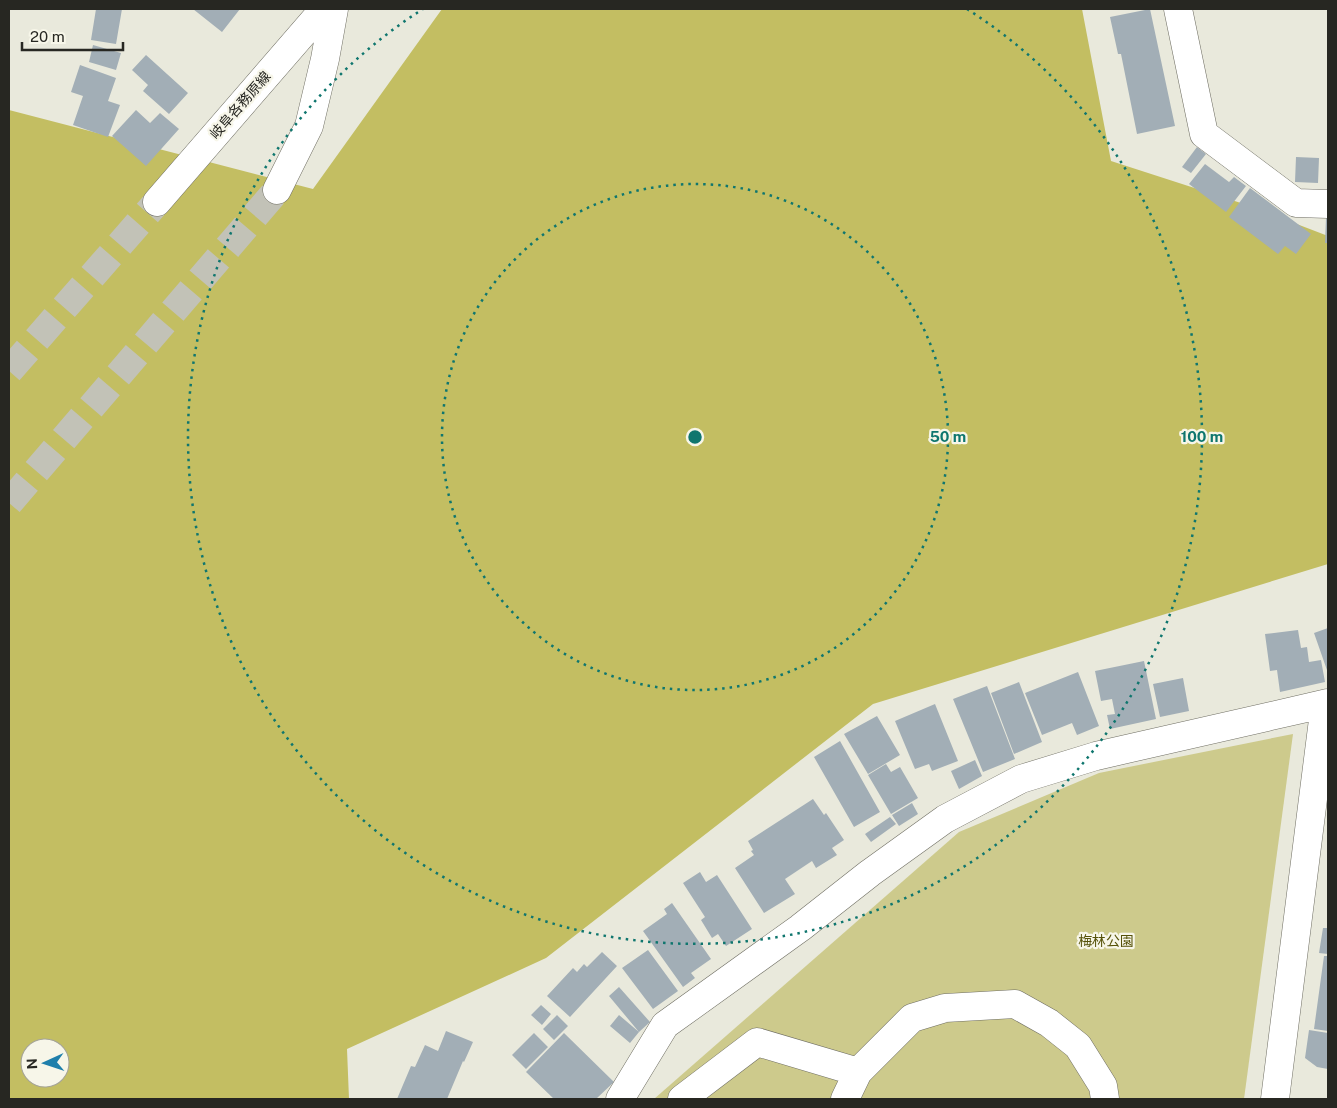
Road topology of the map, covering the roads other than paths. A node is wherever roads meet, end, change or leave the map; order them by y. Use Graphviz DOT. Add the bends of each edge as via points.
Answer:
graph roads {
  1 [pos="324,9"];
  2 [pos="334,9"];
  3 [pos="1178,9"];
  4 [pos="277,190"];
  5 [pos="157,202"];
  6 [pos="1328,204"];
  7 [pos="1327,703"];
  8 [pos="858,1072"];
  9 [pos="620,1099"];
  10 [pos="682,1099"];
  11 [pos="845,1099"];
  12 [pos="1105,1099"];
  13 [pos="1275,1099"];
  1 -- 5 [label="street, 岐阜各務原線"];
  2 -- 4 [label="street" via="309,126"];
  3 -- 6 [label="street" via="1204,134 1296,203"];
  7 -- 9 [label="street" via="1096,756 1021,779 945,819 665,1025"];
  7 -- 13 [label="street"];
  8 -- 10 [label="street" via="757,1042"];
  8 -- 11 [label="street"];
  8 -- 12 [label="street" via="912,1018 945,1008 1015,1004 1049,1023 1078,1046 1103,1086"];
}
